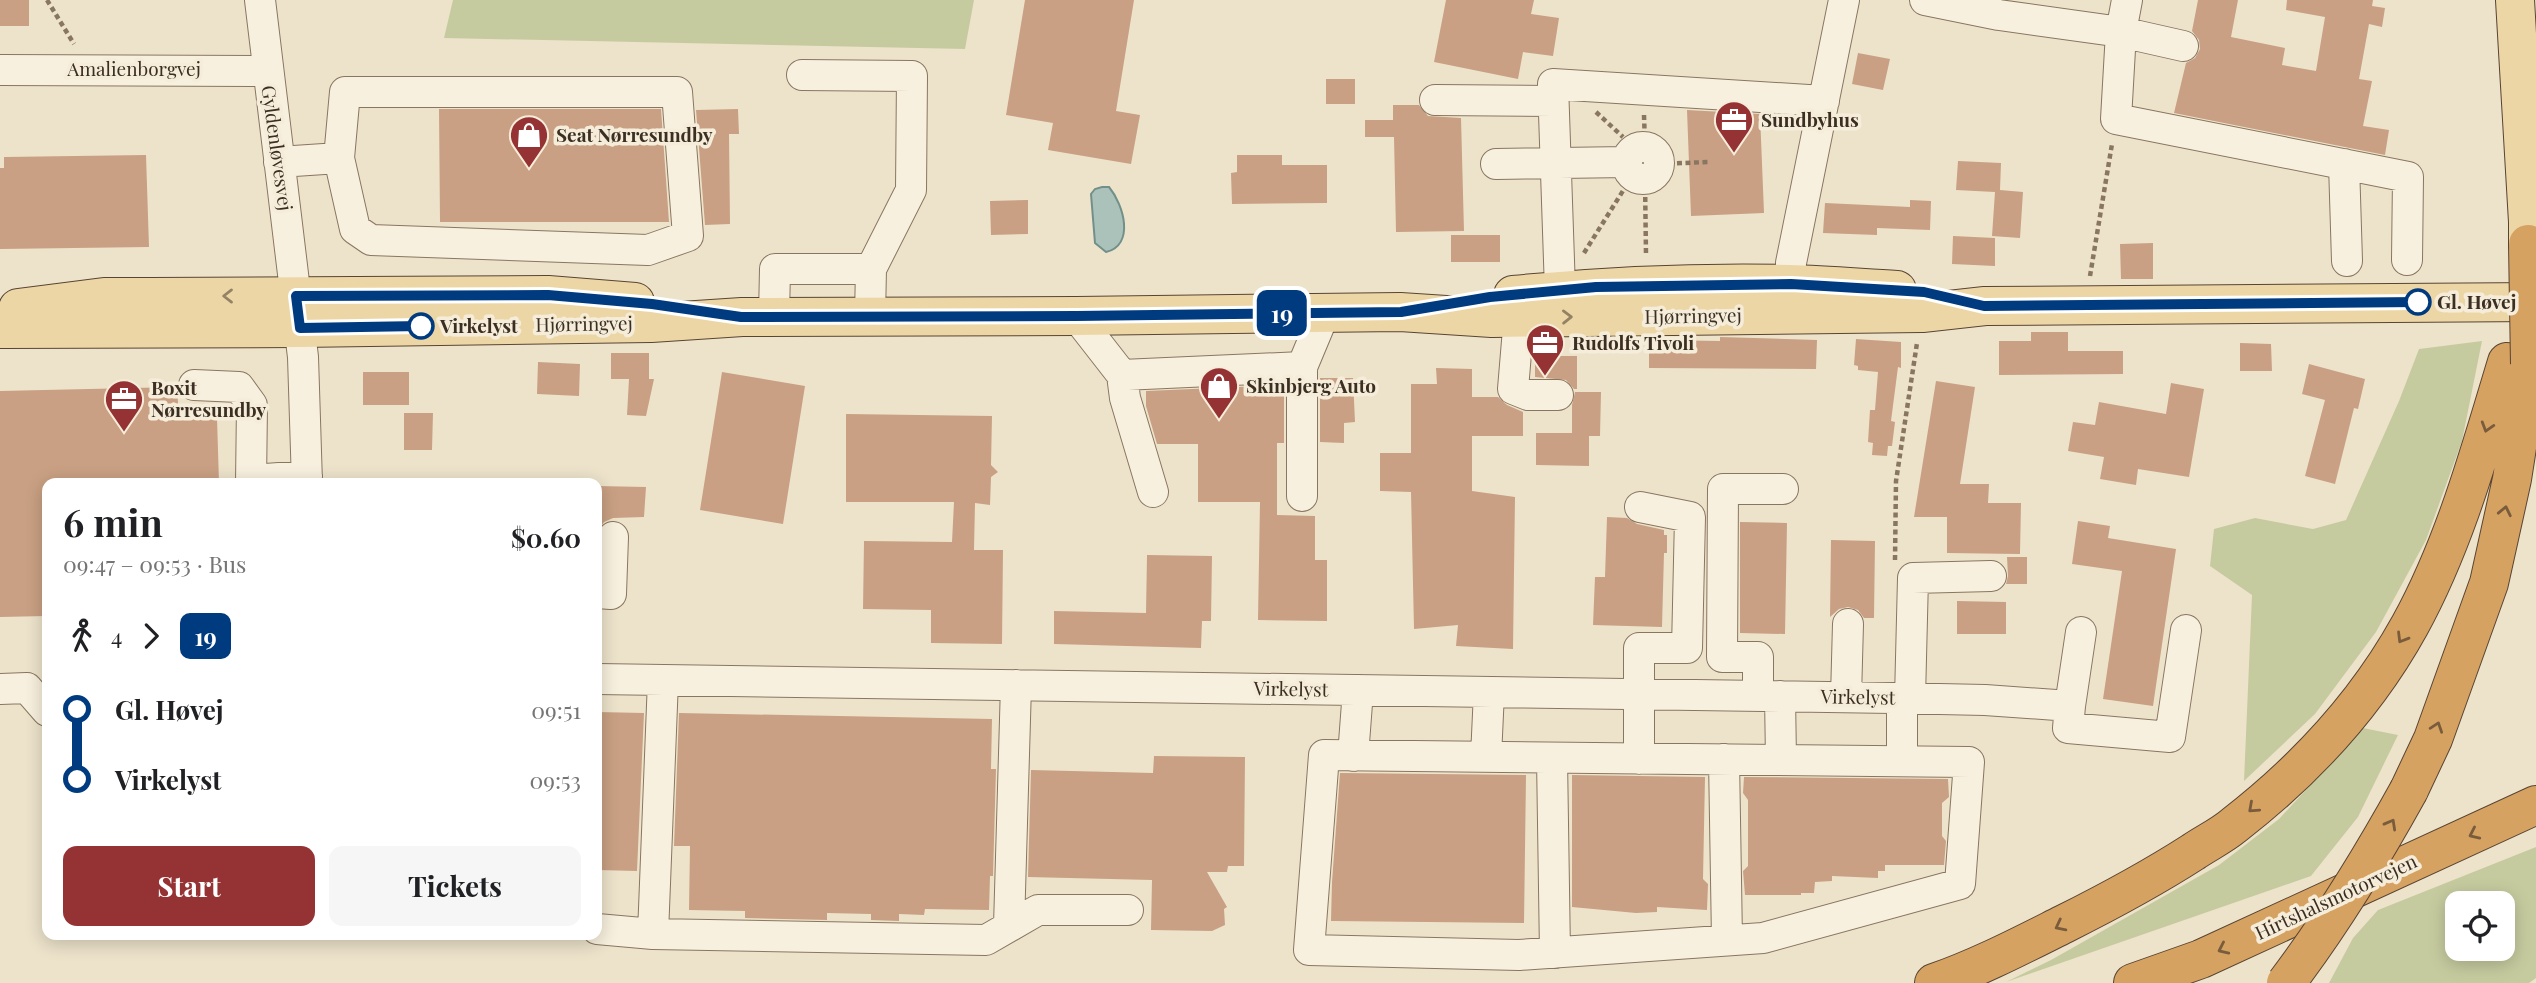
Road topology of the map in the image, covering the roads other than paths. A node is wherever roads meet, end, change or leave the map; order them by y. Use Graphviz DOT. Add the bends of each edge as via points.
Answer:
graph roads {
  1 [pos="260,0"];
  2 [pos="1844,0"];
  3 [pos="1925,0"];
  4 [pos="2127,0"];
  5 [pos="2515,0"];
  6 [pos="2121,32"];
  7 [pos="2183,46"];
  8 [pos="0,69"];
  9 [pos="267,71"];
  10 [pos="802,75"];
  11 [pos="1435,100"];
  12 [pos="1553,101"];
  13 [pos="1824,101"];
  14 [pos="339,158"];
  15 [pos="279,162"];
  16 [pos="1555,163"];
  17 [pos="1641,163"];
  18 [pos="1496,164"];
  19 [pos="2344,164"];
  20 [pos="2528,233"];
  21 [pos="2407,260"];
  22 [pos="2347,261"];
  23 [pos="871,269"];
  24 [pos="1559,272"];
  25 [pos="1790,299"];
  26 [pos="2536,302"];
  27 [pos="1984,306"];
  28 [pos="0,311"];
  29 [pos="298,312"];
  30 [pos="1325,312"];
  31 [pos="1401,312"];
  32 [pos="758,316"];
  33 [pos="870,316"];
  34 [pos="1076,316"];
  35 [pos="1519,317"];
  36 [pos="0,329"];
  37 [pos="2518,363"];
  38 [pos="1302,367"];
  39 [pos="1122,375"];
  40 [pos="194,385"];
  41 [pos="1558,395"];
  42 [pos="251,478"];
  43 [pos="307,478"];
  44 [pos="1783,489"];
  45 [pos="1153,492"];
  46 [pos="1302,496"];
  47 [pos="1640,507"];
  48 [pos="613,537"];
  49 [pos="1991,576"];
  50 [pos="602,593"];
  51 [pos="1848,624"];
  52 [pos="2186,630"];
  53 [pos="2081,632"];
  54 [pos="602,679"];
  55 [pos="663,680"];
  56 [pos="1016,685"];
  57 [pos="0,689"];
  58 [pos="1358,690"];
  59 [pos="1489,692"];
  60 [pos="1637,694"];
  61 [pos="1769,696"];
  62 [pos="1846,697"];
  63 [pos="1906,698"];
  64 [pos="42,704"];
  65 [pos="2070,706"];
  66 [pos="1353,756"];
  67 [pos="1486,757"];
  68 [pos="1552,758"];
  69 [pos="1639,759"];
  70 [pos="1724,759"];
  71 [pos="1781,760"];
  72 [pos="1902,761"];
  73 [pos="2536,805"];
  74 [pos="1128,910"];
  75 [pos="1009,926"];
  76 [pos="602,929"];
  77 [pos="653,934"];
  78 [pos="1727,940"];
  79 [pos="1555,953"];
  80 [pos="1934,983"];
  81 [pos="2133,983"];
  82 [pos="2286,983"];
  1 -- 9 [label="street, Gyldenløvesvej"];
  2 -- 13 [label="street"];
  3 -- 6 [label="street"];
  4 -- 6 [label="street"];
  5 -- 20 [label="main road"];
  6 -- 7 [label="street"];
  6 -- 19 [label="street" via="2116,118"];
  8 -- 9 [label="street, Amalienborgvej"];
  9 -- 15 [label="street, Gyldenløvesvej"];
  10 -- 23 [label="street" via="912,76 911,191"];
  11 -- 12 [label="street"];
  12 -- 13 [label="street" via="1553,84"];
  12 -- 16 [label="street"];
  13 -- 25 [label="street" via="1791,263"];
  14 -- 14 [label="street" via="355,229 371,240 648,250 688,236 677,92 345,92"];
  14 -- 15 [label="street"];
  15 -- 29 [label="street, Gyldenløvesvej"];
  16 -- 17 [label="street"];
  16 -- 18 [label="street"];
  16 -- 24 [label="street"];
  19 -- 21 [label="street" via="2408,177"];
  19 -- 22 [label="street"];
  20 -- 37 [label="highway, bridge"];
  23 -- 32 [label="street" via="775,269"];
  23 -- 33 [label="street"];
  24 -- 25 [label="main road, Hjørringvej" via="1635,286"];
  24 -- 31 [label="main road, Hjørringvej" via="1490,297"];
  25 -- 27 [label="main road, Hjørringvej" via="1922,313"];
  25 -- 27 [label="main road, Hjørringvej" via="1924,292"];
  35 -- 25 [label="main road, Hjørringvej, one-way"];
  26 -- 27 [label="main road, Hjørringvej"];
  29 -- 28 [label="main road, Hjørringvej, one-way" via="104,297"];
  29 -- 32 [label="main road, Hjørringvej" via="548,295"];
  29 -- 36 [label="main road, Hjørringvej"];
  29 -- 43 [label="street"];
  30 -- 31 [label="main road, Hjørringvej"];
  30 -- 34 [label="main road, Hjørringvej"];
  30 -- 38 [label="street"];
  31 -- 35 [label="main road, Hjørringvej"];
  32 -- 33 [label="main road, Hjørringvej"];
  33 -- 34 [label="main road, Hjørringvej"];
  34 -- 39 [label="street"];
  35 -- 41 [label="street" via="1513,389 1528,395"];
  37 -- 80 [label="highway, one-way" via="2410,624 2370,690 2311,757 2232,827 2138,887"];
  82 -- 37 [label="highway, one-way, bridge" via="2369,863 2433,739 2489,583 2512,479"];
  38 -- 39 [label="street"];
  38 -- 46 [label="street"];
  39 -- 45 [label="street"];
  40 -- 42 [label="street" via="239,387 252,405"];
  44 -- 61 [label="street" via="1723,489 1722,657 1758,657"];
  47 -- 60 [label="street" via="1690,517 1687,648 1639,648"];
  48 -- 50 [label="street" via="611,594"];
  49 -- 63 [label="street" via="1913,578"];
  51 -- 62 [label="street"];
  52 -- 65 [label="street" via="2170,737 2068,728"];
  53 -- 65 [label="street"];
  54 -- 55 [label="street, Virkelyst"];
  55 -- 56 [label="street, Virkelyst"];
  55 -- 77 [label="street"];
  56 -- 58 [label="street, Virkelyst"];
  56 -- 75 [label="street"];
  57 -- 64 [label="street" via="27,688"];
  58 -- 59 [label="street, Virkelyst"];
  58 -- 66 [label="street"];
  59 -- 60 [label="street, Virkelyst"];
  59 -- 67 [label="street"];
  60 -- 61 [label="street, Virkelyst"];
  60 -- 69 [label="street"];
  61 -- 62 [label="street, Virkelyst"];
  61 -- 71 [label="street"];
  62 -- 63 [label="street, Virkelyst"];
  63 -- 65 [label="street, Virkelyst"];
  63 -- 72 [label="street"];
  66 -- 67 [label="street"];
  66 -- 79 [label="street" via="1324,755 1309,950"];
  67 -- 68 [label="street"];
  68 -- 69 [label="street"];
  68 -- 79 [label="street"];
  69 -- 70 [label="street"];
  70 -- 71 [label="street"];
  70 -- 78 [label="street"];
  71 -- 72 [label="street"];
  72 -- 78 [label="street" via="1969,762 1960,884 1763,938"];
  73 -- 81 [label="highway, Hirtshalsmotorvejen, one-way" via="2201,959"];
  74 -- 75 [label="street" via="1038,910"];
  75 -- 77 [label="street" via="986,940"];
  76 -- 77 [label="street"];
  78 -- 79 [label="street"];
}
